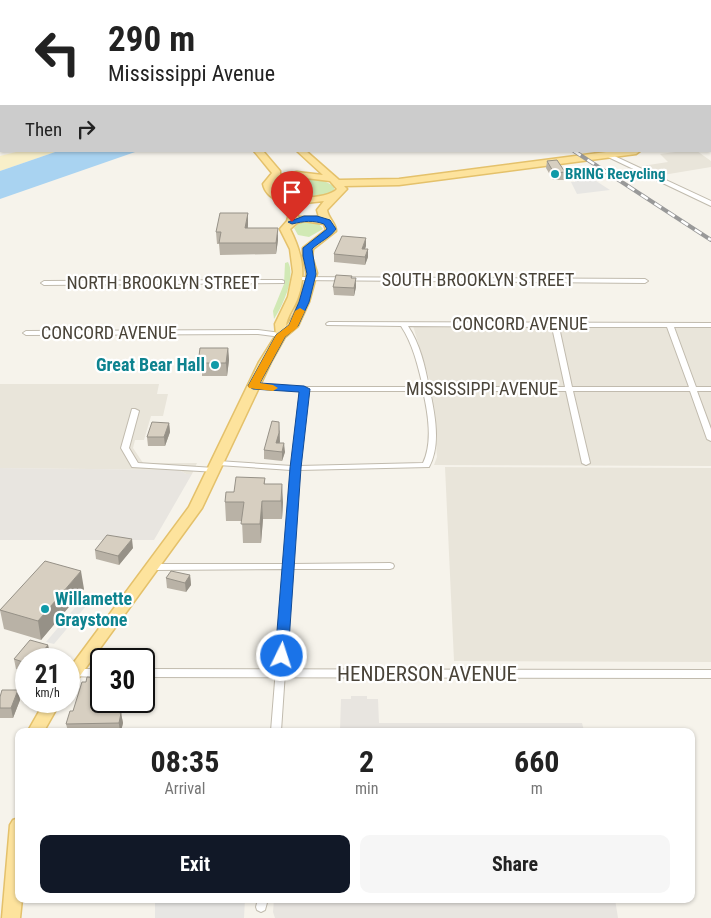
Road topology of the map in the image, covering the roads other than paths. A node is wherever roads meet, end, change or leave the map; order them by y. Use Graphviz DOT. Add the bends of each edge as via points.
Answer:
graph roads {
  1 [pos="259,152"];
  2 [pos="302,152"];
  3 [pos="303,152"];
  4 [pos="620,152"];
  5 [pos="605,153"];
  6 [pos="273,180"];
  7 [pos="336,182"];
  8 [pos="399,182"];
  9 [pos="276,196"];
  10 [pos="336,196"];
  11 [pos="711,204"];
  12 [pos="292,222"];
  13 [pos="327,222"];
  14 [pos="289,236"];
  15 [pos="317,239"];
  16 [pos="297,279"];
  17 [pos="311,279"];
  18 [pos="645,281"];
  19 [pos="282,282"];
  20 [pos="44,283"];
  21 [pos="329,324"];
  22 [pos="403,324"];
  23 [pos="555,325"];
  24 [pos="670,325"];
  25 [pos="711,325"];
  26 [pos="26,333"];
  27 [pos="281,335"];
  28 [pos="253,386"];
  29 [pos="428,388"];
  30 [pos="304,389"];
  31 [pos="570,389"];
  32 [pos="692,389"];
  33 [pos="711,389"];
  34 [pos="135,411"];
  35 [pos="711,439"];
  36 [pos="586,463"];
  37 [pos="216,466"];
  38 [pos="295,468"];
  39 [pos="287,566"];
  40 [pos="390,566"];
  41 [pos="154,567"];
  42 [pos="80,664"];
  43 [pos="155,673"];
  44 [pos="280,674"];
  45 [pos="711,674"];
  46 [pos="46,713"];
  47 [pos="38,728"];
  48 [pos="276,728"];
  49 [pos="15,872"];
  50 [pos="11,918"];
  1 -- 6 [label="main road" via="277,172"];
  2 -- 7 [label="main road"];
  3 -- 8 [label="main road" via="346,177"];
  4 -- 5 [label="main road"];
  5 -- 8 [label="main road"];
  5 -- 11 [label="street"];
  6 -- 7 [label="main road" via="299,176"];
  6 -- 9 [label="main road" via="268,188"];
  7 -- 8 [label="main road"];
  7 -- 10 [label="main road" via="342,189"];
  8 -- 10 [label="main road"];
  9 -- 10 [label="main road" via="306,200"];
  9 -- 12 [label="main road" via="293,209"];
  10 -- 13 [label="main road" via="326,202 322,210"];
  12 -- 13 [label="main road" via="308,218"];
  12 -- 14 [label="main road" via="286,229"];
  13 -- 15 [label="main road" via="331,231"];
  14 -- 15 [label="main road" via="302,240"];
  14 -- 16 [label="main road" via="296,252"];
  15 -- 17 [label="main road" via="307,251"];
  16 -- 17 [label="street, SOUTH BROOKLYN STREET"];
  16 -- 27 [label="main road" via="293,298 280,324"];
  17 -- 18 [label="street, SOUTH BROOKLYN STREET"];
  17 -- 27 [label="main road" via="293,326"];
  19 -- 20 [label="street, NORTH BROOKLYN STREET"];
  21 -- 22 [label="street, CONCORD AVENUE"];
  22 -- 23 [label="street, CONCORD AVENUE"];
  22 -- 29 [label="street" via="412,334"];
  23 -- 24 [label="street, CONCORD AVENUE"];
  23 -- 31 [label="street"];
  24 -- 25 [label="street, CONCORD AVENUE"];
  24 -- 32 [label="street"];
  26 -- 27 [label="street, CONCORD AVENUE" via="258,332"];
  27 -- 28 [label="main road"];
  28 -- 30 [label="street, MISSISSIPPI AVENUE"];
  28 -- 37 [label="main road"];
  29 -- 30 [label="street, MISSISSIPPI AVENUE"];
  29 -- 31 [label="street, MISSISSIPPI AVENUE"];
  29 -- 38 [label="street" via="432,454 426,465"];
  30 -- 38 [label="street"];
  31 -- 32 [label="street, MISSISSIPPI AVENUE"];
  31 -- 36 [label="street"];
  32 -- 33 [label="street, MISSISSIPPI AVENUE"];
  32 -- 35 [label="street"];
  34 -- 37 [label="street" via="125,448 135,465"];
  37 -- 38 [label="street"];
  37 -- 41 [label="main road" via="195,508"];
  38 -- 39 [label="street"];
  39 -- 40 [label="street"];
  39 -- 41 [label="street"];
  39 -- 44 [label="street"];
  41 -- 42 [label="main road"];
  43 -- 44 [label="street, HENDERSON AVENUE"];
  44 -- 45 [label="street, HENDERSON AVENUE"];
  44 -- 48 [label="street"];
  46 -- 47 [label="main road"];
  49 -- 50 [label="main road"];
}
